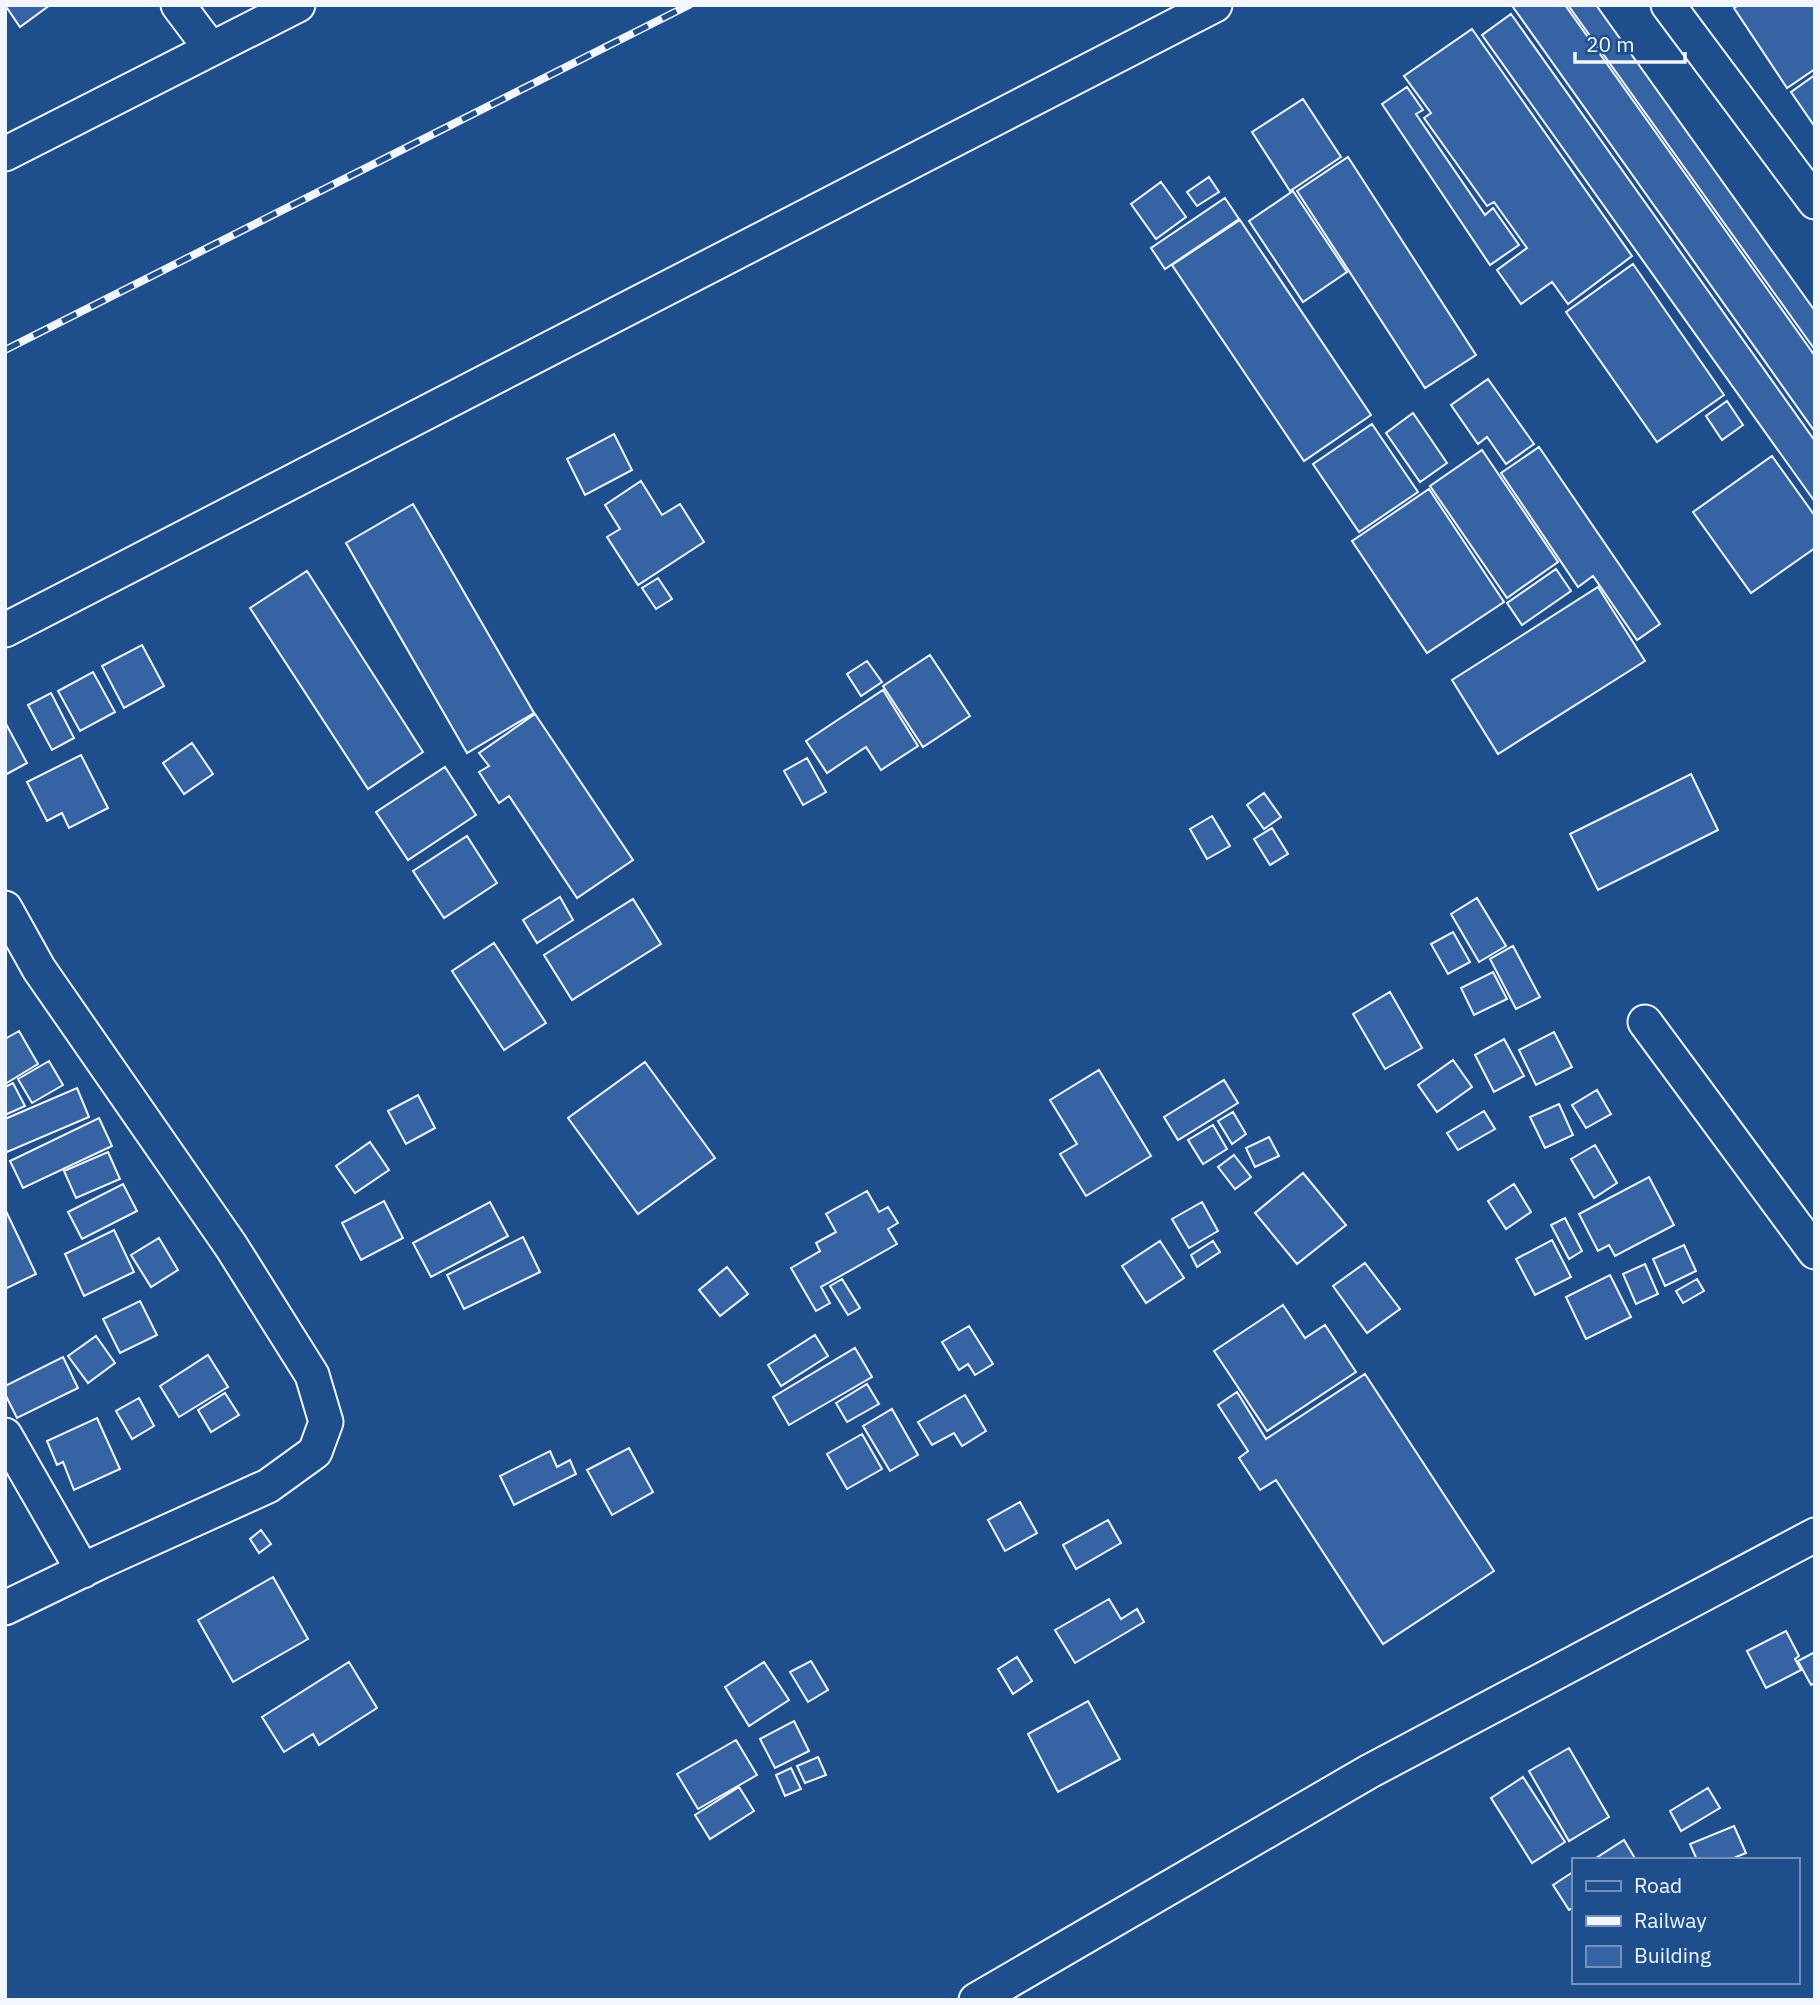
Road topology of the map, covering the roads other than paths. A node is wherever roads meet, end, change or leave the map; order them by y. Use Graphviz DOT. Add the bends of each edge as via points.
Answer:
graph roads {
  1 [pos="178,5"];
  2 [pos="298,5"];
  3 [pos="1215,5"];
  4 [pos="1668,5"];
  5 [pos="211,49"];
  6 [pos="5,154"];
  7 [pos="1815,202"];
  8 [pos="5,629"];
  9 [pos="5,908"];
  10 [pos="1645,1022"];
  11 [pos="1815,1252"];
  12 [pos="5,1435"];
  13 [pos="1815,1535"];
  14 [pos="83,1570"];
  15 [pos="5,1608"];
  16 [pos="976,2000"];
  1 -- 5 [label="street"];
  2 -- 5 [label="street"];
  3 -- 8 [label="street"];
  4 -- 7 [label="street"];
  5 -- 6 [label="street"];
  9 -- 14 [label="street" via="38,968 261,1293 312,1375 326,1422 315,1452 268,1486"];
  10 -- 11 [label="street"];
  12 -- 14 [label="street"];
  13 -- 16 [label="street" via="1370,1770"];
  14 -- 15 [label="street"];
}
